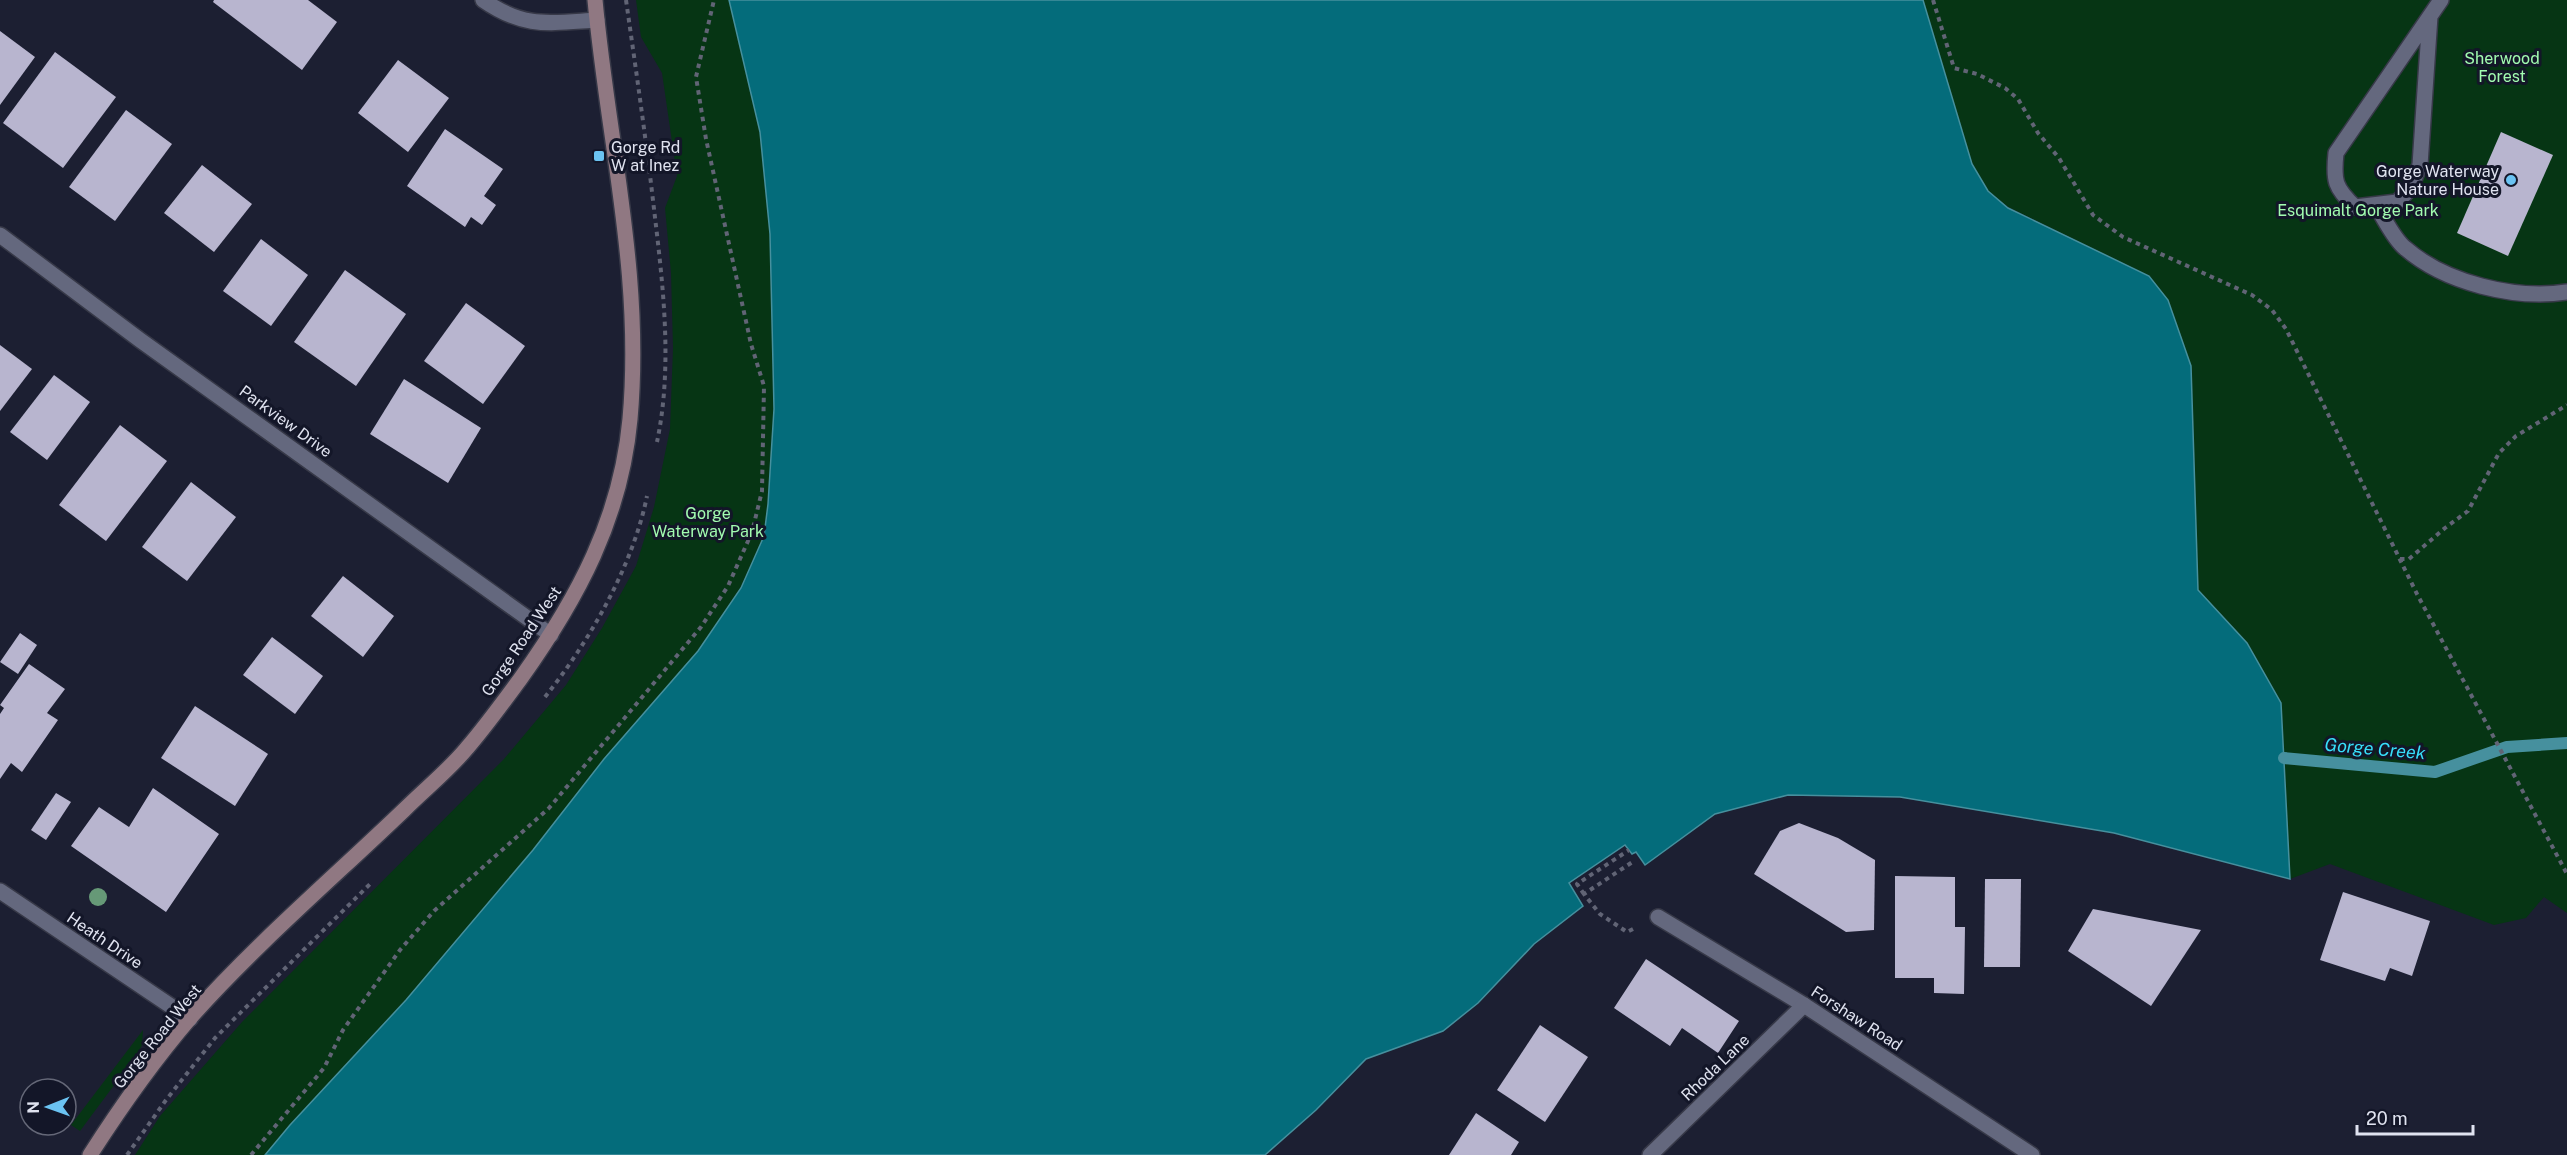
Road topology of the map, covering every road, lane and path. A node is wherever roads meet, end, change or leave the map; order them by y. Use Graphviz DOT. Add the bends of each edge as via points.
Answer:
graph roads {
  1 [pos="483,0"];
  2 [pos="595,0"];
  3 [pos="1933,0"];
  4 [pos="2441,0"];
  5 [pos="2430,16"];
  6 [pos="597,20"];
  7 [pos="2376,206"];
  8 [pos="0,235"];
  9 [pos="2567,292"];
  10 [pos="2567,405"];
  11 [pos="2399,559"];
  12 [pos="551,635"];
  13 [pos="1629,850"];
  14 [pos="1634,861"];
  15 [pos="2567,874"];
  16 [pos="0,891"];
  17 [pos="1584,894"];
  18 [pos="1658,917"];
  19 [pos="1804,1005"];
  20 [pos="190,1019"];
  21 [pos="90,1155"];
  22 [pos="1650,1155"];
  23 [pos="2032,1155"];
  1 -- 6 [label="street" via="518,20"];
  2 -- 6 [label="main road, Gorge Road West"];
  3 -- 11 [label="path" via="1954,68 2006,88 2018,99 2093,215 2123,237 2252,295 2272,310 2286,329"];
  4 -- 5 [label="street"];
  5 -- 7 [label="street" via="2420,165 2410,189 2397,202"];
  5 -- 7 [label="street" via="2336,153 2334,176 2340,193 2355,207"];
  6 -- 12 [label="main road, Gorge Road West" via="630,262 632,394 621,471 608,525 587,574"];
  7 -- 9 [label="street" via="2403,247 2434,269 2495,290 2543,296"];
  8 -- 12 [label="street, Parkview Drive"];
  10 -- 11 [label="path" via="2516,436 2499,453 2468,511 2409,559"];
  11 -- 15 [label="path"];
  12 -- 20 [label="main road, Gorge Road West" via="466,750"];
  13 -- 17 [label="path" via="1577,884"];
  14 -- 17 [label="path"];
  16 -- 20 [label="street, Heath Drive"];
  17 -- 18 [label="path" via="1600,914 1627,932"];
  18 -- 19 [label="street, Forshaw Road"];
  19 -- 22 [label="street, Rhoda Lane"];
  19 -- 23 [label="street, Forshaw Road"];
  20 -- 21 [label="main road, Gorge Road West"];
}
